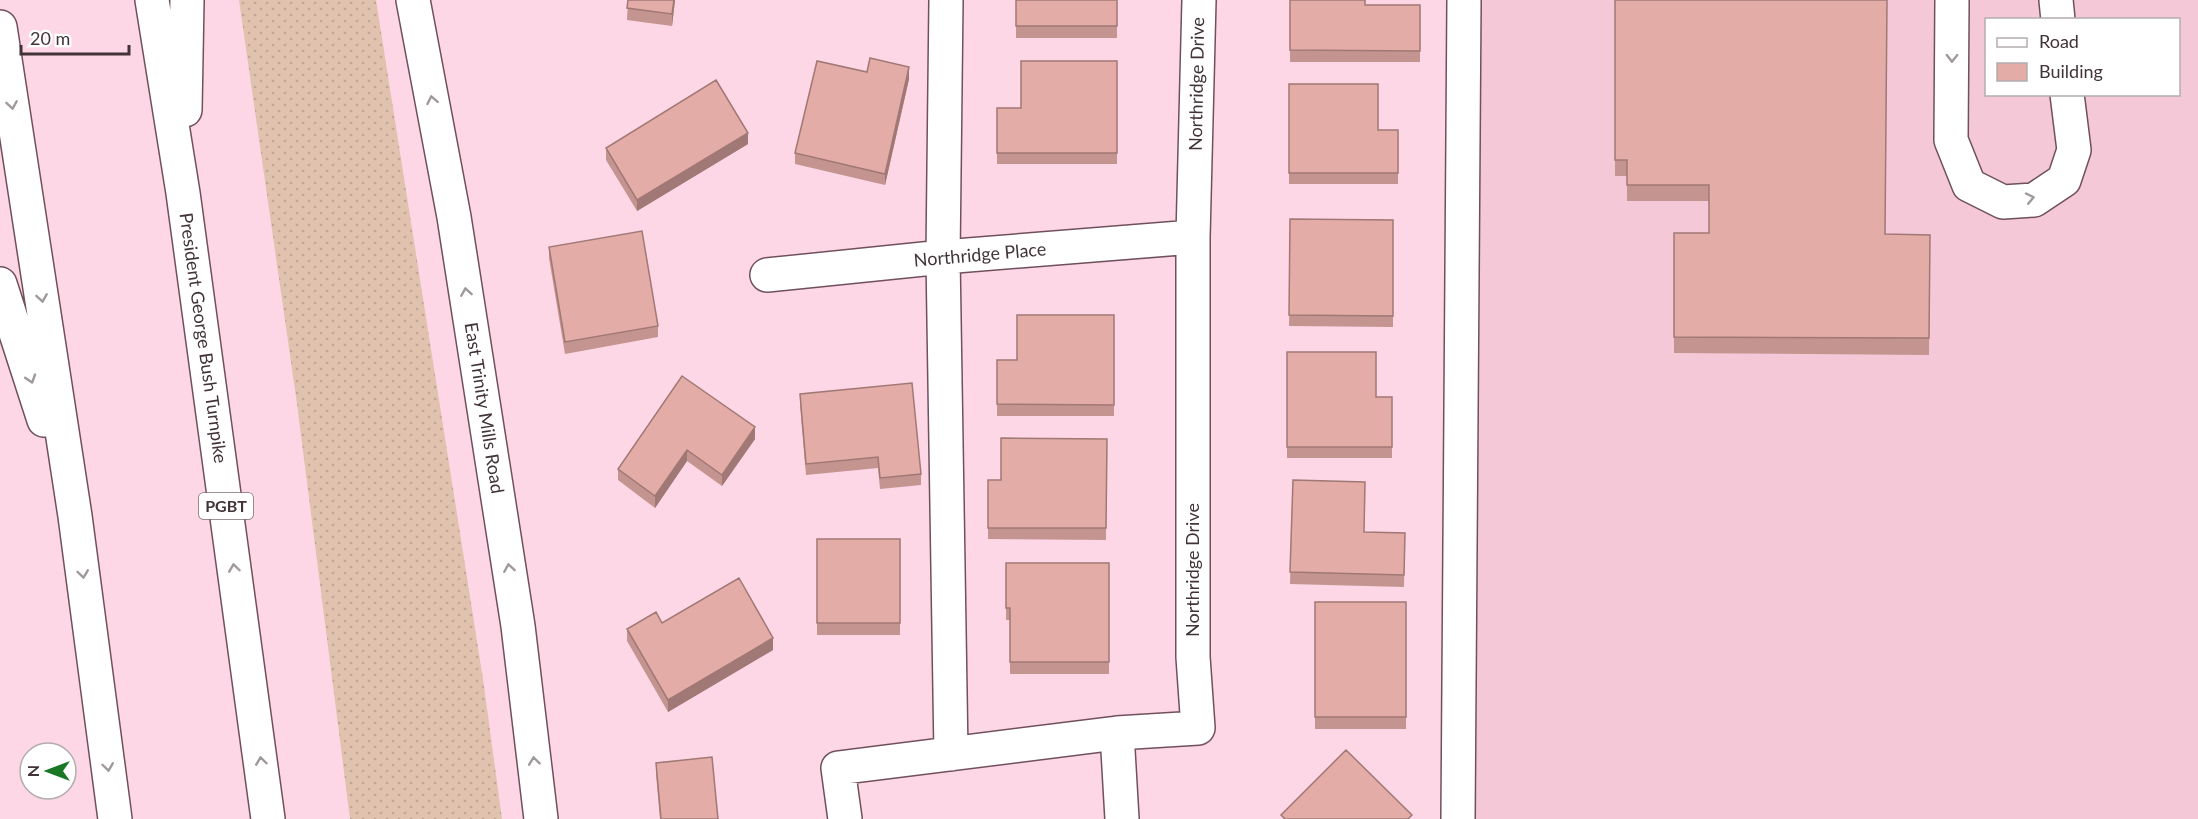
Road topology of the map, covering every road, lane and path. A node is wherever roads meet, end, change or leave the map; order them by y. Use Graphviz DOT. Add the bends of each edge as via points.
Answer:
graph roads {
  1 [pos="152,0"];
  2 [pos="187,0"];
  3 [pos="413,0"];
  4 [pos="946,0"];
  5 [pos="1199,0"];
  6 [pos="1464,0"];
  7 [pos="1952,0"];
  8 [pos="2056,0"];
  9 [pos="2058,18"];
  10 [pos="0,27"];
  11 [pos="2067,96"];
  12 [pos="183,193"];
  13 [pos="1193,237"];
  14 [pos="943,257"];
  15 [pos="768,275"];
  16 [pos="0,284"];
  17 [pos="75,516"];
  18 [pos="1117,733"];
  19 [pos="951,754"];
  20 [pos="115,819"];
  21 [pos="268,819"];
  22 [pos="541,819"];
  23 [pos="845,819"];
  24 [pos="1122,819"];
  25 [pos="1458,819"];
  1 -- 12 [label="main road, President George Bush Turnpike / PGBT"];
  2 -- 12 [label="main road"];
  22 -- 3 [label="main road, East Trinity Mills Road, one-way" via="518,626 454,217"];
  4 -- 14 [label="main road"];
  5 -- 13 [label="main road, Northridge Drive"];
  6 -- 25 [label="main road"];
  7 -- 11 [label="main road, one-way" via="1951,141 1969,185 2003,202 2034,200 2064,180 2074,150"];
  8 -- 9 [label="main road"];
  10 -- 17 [label="main road, one-way"];
  21 -- 12 [label="main road, President George Bush Turnpike / PGBT, one-way"];
  13 -- 14 [label="main road, Northridge Place"];
  13 -- 18 [label="main road, Northridge Drive" via="1193,657 1198,728"];
  14 -- 15 [label="main road, Northridge Place"];
  14 -- 19 [label="main road"];
  16 -- 17 [label="main road, one-way"];
  17 -- 20 [label="main road, one-way"];
  18 -- 19 [label="main road, Northridge Drive"];
  18 -- 24 [label="main road"];
  19 -- 23 [label="main road, Northridge Drive" via="838,768"];
}
